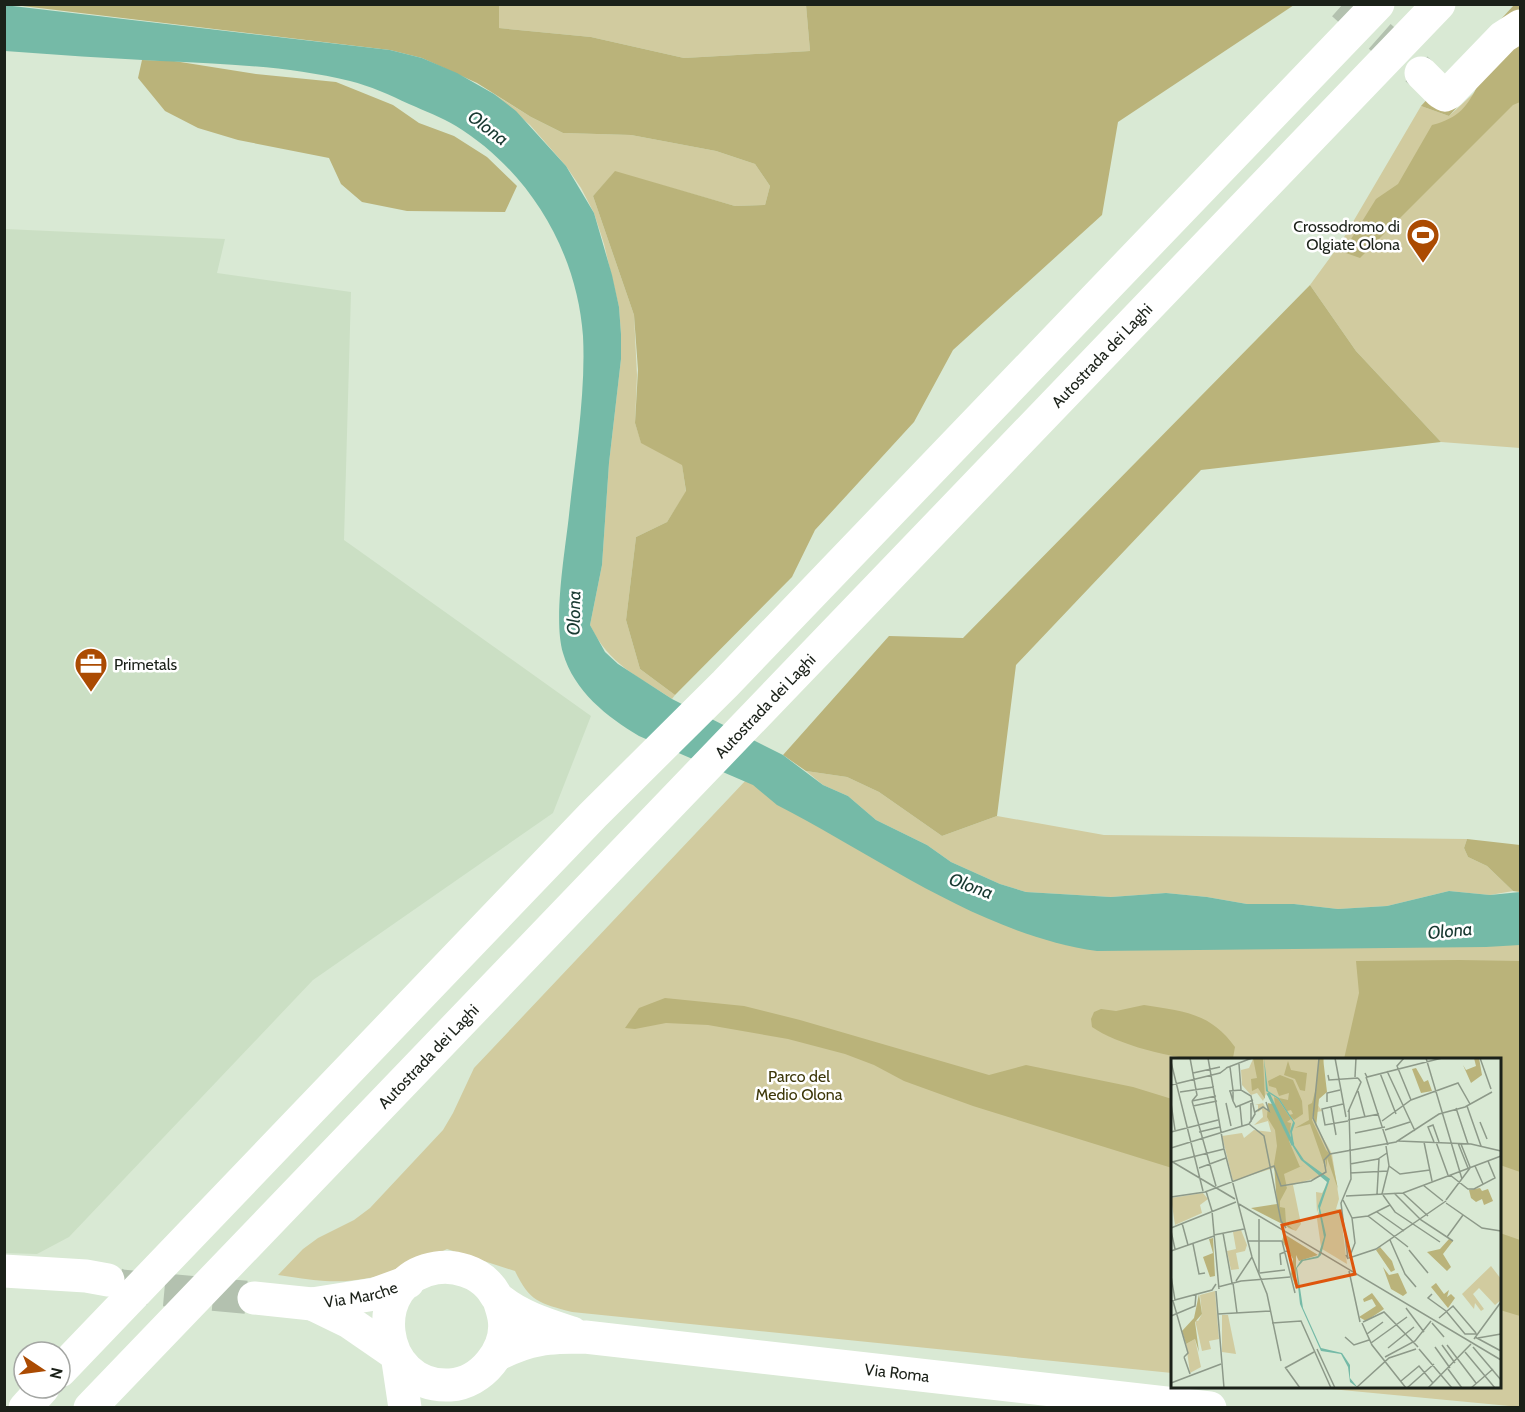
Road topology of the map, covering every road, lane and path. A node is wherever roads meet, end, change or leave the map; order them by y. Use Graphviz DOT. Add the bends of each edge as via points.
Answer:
graph roads {
  1 [pos="1378,4"];
  2 [pos="1439,4"];
  3 [pos="1521,26"];
  4 [pos="1421,73"];
  5 [pos="4,1271"];
  6 [pos="408,1282"];
  7 [pos="4,1286"];
  8 [pos="254,1298"];
  9 [pos="499,1300"];
  10 [pos="312,1304"];
  11 [pos="585,1337"];
  12 [pos="396,1357"];
  13 [pos="72,1358"];
  14 [pos="487,1365"];
  15 [pos="442,1400"];
  16 [pos="90,1407"];
  17 [pos="405,1407"];
  18 [pos="474,1407"];
  19 [pos="1210,1407"];
  1 -- 13 [label="main road"];
  2 -- 16 [label="main road, Autostrada dei Laghi"];
  3 -- 4 [label="main road" via="1503,37 1449,93 1440,93"];
  5 -- 7 [label="main road" via="86,1276 104,1285"];
  6 -- 9 [label="main road, Via Roma" via="436,1268 455,1267 488,1284"];
  6 -- 10 [label="main road, Via Marche" via="368,1295"];
  6 -- 12 [label="main road, Via Roma" via="392,1304 387,1323"];
  8 -- 10 [label="main road, Via Marche"];
  9 -- 11 [label="main road, Via Roma" via="532,1319"];
  9 -- 14 [label="main road" via="504,1337"];
  10 -- 12 [label="main road, Via Marche" via="349,1322"];
  11 -- 14 [label="main road, Via Roma" via="531,1340 516,1345"];
  11 -- 19 [label="main road, Via Roma"];
  12 -- 15 [label="main road, Via Roma" via="413,1375 431,1383"];
  12 -- 17 [label="main road"];
  14 -- 15 [label="main road, Via Roma" via="469,1380 451,1385"];
  14 -- 18 [label="main road" via="474,1391"];
}
